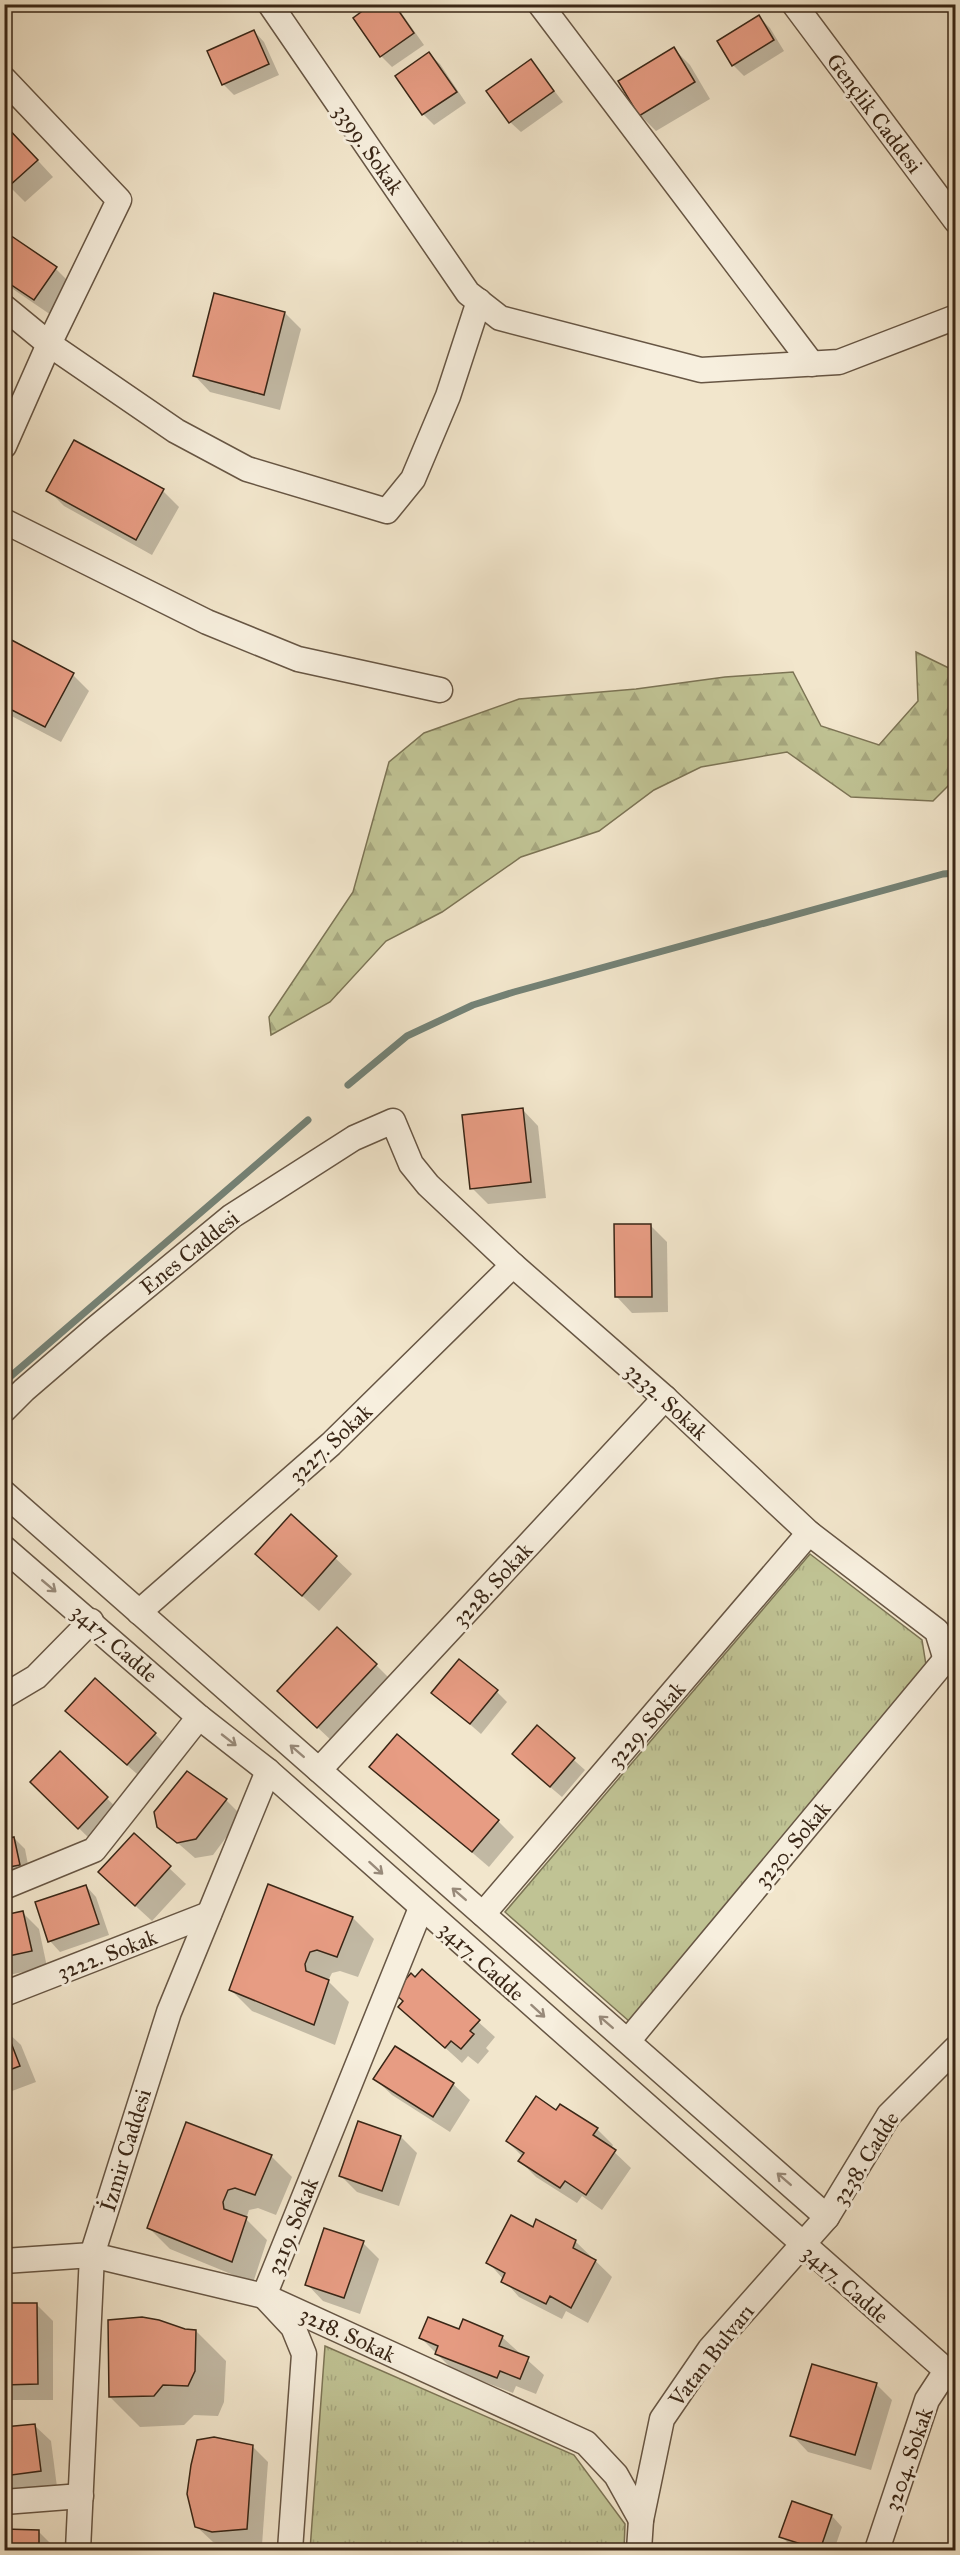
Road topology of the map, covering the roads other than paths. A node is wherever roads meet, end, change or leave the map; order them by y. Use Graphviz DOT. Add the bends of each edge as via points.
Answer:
graph roads {
  1 [pos="270,4"];
  2 [pos="540,4"];
  3 [pos="794,4"];
  4 [pos="4,79"];
  5 [pos="956,221"];
  6 [pos="474,297"];
  7 [pos="4,307"];
  8 [pos="956,317"];
  9 [pos="50,344"];
  10 [pos="812,364"];
  11 [pos="4,446"];
  12 [pos="4,521"];
  13 [pos="440,690"];
  14 [pos="393,1121"];
  15 [pos="513,1265"];
  16 [pos="665,1398"];
  17 [pos="4,1410"];
  18 [pos="4,1493"];
  19 [pos="809,1533"];
  20 [pos="4,1548"];
  21 [pos="140,1612"];
  22 [pos="91,1621"];
  23 [pos="952,1658"];
  24 [pos="4,1696"];
  25 [pos="199,1717"];
  26 [pos="319,1770"];
  27 [pos="268,1771"];
  28 [pos="4,1887"];
  29 [pos="422,1908"];
  30 [pos="209,1914"];
  31 [pos="483,1914"];
  32 [pos="4,1994"];
  33 [pos="628,2041"];
  34 [pos="956,2048"];
  35 [pos="827,2217"];
  36 [pos="802,2246"];
  37 [pos="92,2255"];
  38 [pos="4,2261"];
  39 [pos="264,2296"];
  40 [pos="951,2375"];
  41 [pos="81,2496"];
  42 [pos="4,2502"];
  43 [pos="641,2520"];
  44 [pos="78,2550"];
  45 [pos="290,2550"];
  46 [pos="639,2550"];
  47 [pos="877,2550"];
  1 -- 6 [label="street, 3399. Sokak"];
  2 -- 10 [label="street"];
  3 -- 5 [label="street, Gençlik Caddesi"];
  4 -- 9 [label="street" via="119,200"];
  6 -- 9 [label="street" via="448,396 413,479 387,511 247,469 176,431"];
  6 -- 10 [label="street, 3399. Sokak" via="500,318 701,370"];
  7 -- 9 [label="street"];
  8 -- 10 [label="street, 3399. Sokak" via="839,362"];
  9 -- 11 [label="street"];
  12 -- 13 [label="street" via="207,622 298,659"];
  14 -- 15 [label="street, 3232. Sokak" via="411,1164 428,1185"];
  14 -- 17 [label="street, Enes Caddesi" via="354,1138 232,1216"];
  15 -- 16 [label="street, 3232. Sokak"];
  15 -- 21 [label="street, 3227. Sokak" via="331,1444"];
  16 -- 19 [label="street, 3232. Sokak"];
  16 -- 26 [label="street, 3228. Sokak"];
  18 -- 21 [label="street, 3417. Cadde"];
  19 -- 23 [label="street, 3232. Sokak" via="937,1631"];
  19 -- 31 [label="street, 3229. Sokak"];
  20 -- 22 [label="street, 3417. Cadde, one-way"];
  26 -- 21 [label="street, 3417. Cadde, one-way"];
  22 -- 24 [label="street" via="36,1677"];
  22 -- 25 [label="street, 3417. Cadde"];
  23 -- 33 [label="street, 3230. Sokak"];
  25 -- 27 [label="street, 3417. Cadde, one-way"];
  25 -- 28 [label="street" via="94,1850"];
  31 -- 26 [label="street, 3417. Cadde, one-way"];
  27 -- 29 [label="street, 3417. Cadde, one-way"];
  27 -- 30 [label="street, İzmir Caddesi"];
  29 -- 36 [label="street, 3417. Cadde, one-way"];
  29 -- 39 [label="street, 3219. Sokak"];
  30 -- 32 [label="street, 3222. Sokak"];
  30 -- 37 [label="street, İzmir Caddesi" via="169,2012"];
  33 -- 31 [label="street, 3417. Cadde, one-way"];
  35 -- 33 [label="street, 3417. Cadde, one-way"];
  34 -- 35 [label="street, 3238. Cadde" via="889,2115"];
  35 -- 36 [label="street, 3238. Cadde"];
  36 -- 40 [label="street, 3417. Cadde"];
  36 -- 43 [label="street, Vatan Bulvarı" via="710,2349 662,2419"];
  37 -- 38 [label="street, 3218. Sokak"];
  37 -- 39 [label="street, 3218. Sokak"];
  37 -- 41 [label="street, İzmir Caddesi"];
  39 -- 43 [label="street, 3218. Sokak" via="586,2443 616,2475"];
  39 -- 45 [label="street, 3219. Sokak" via="293,2327 304,2354"];
  40 -- 47 [label="street, 3204. Sokak" via="927,2400"];
  41 -- 42 [label="street"];
  41 -- 44 [label="street, İzmir Caddesi"];
  43 -- 46 [label="street, Vatan Bulvarı"];
}
